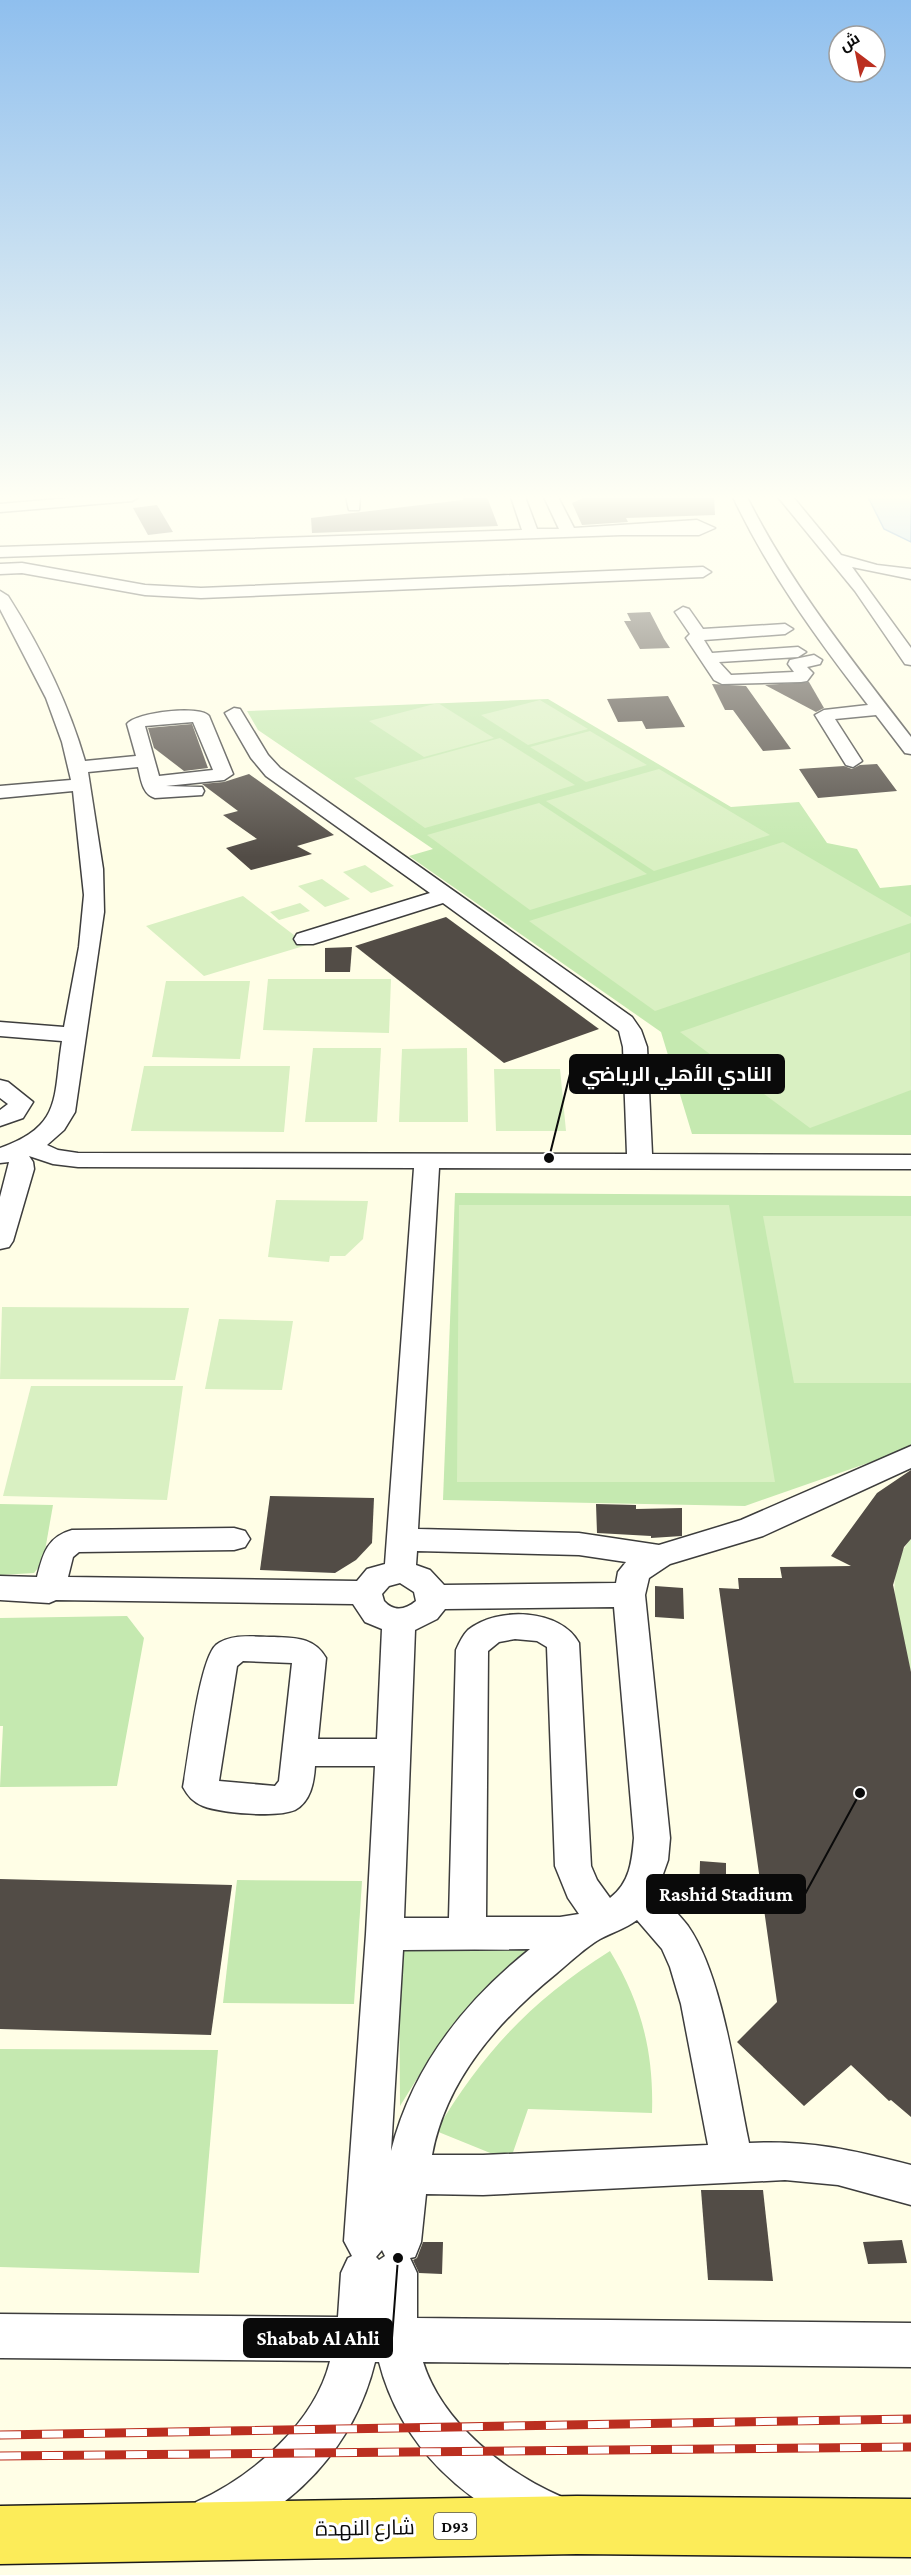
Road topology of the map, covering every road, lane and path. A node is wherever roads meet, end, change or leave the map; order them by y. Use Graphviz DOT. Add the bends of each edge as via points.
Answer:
graph roads {
  1 [pos="687,617"];
  2 [pos="808,617"];
  3 [pos="811,617"];
  4 [pos="881,617"];
  5 [pos="8,620"];
  6 [pos="785,629"];
  7 [pos="699,635"];
  8 [pos="798,652"];
  9 [pos="708,658"];
  10 [pos="814,660"];
  11 [pos="911,660"];
  12 [pos="852,670"];
  13 [pos="881,710"];
  14 [pos="234,713"];
  15 [pos="911,748"];
  16 [pos="146,761"];
  17 [pos="853,761"];
  18 [pos="80,776"];
  19 [pos="152,782"];
  20 [pos="195,791"];
  21 [pos="0,792"];
  22 [pos="446,895"];
  23 [pos="304,939"];
  24 [pos="75,1028"];
  25 [pos="4,1029"];
  26 [pos="0,1087"];
  27 [pos="0,1119"];
  28 [pos="11,1150"];
  29 [pos="640,1161"];
  30 [pos="427,1162"];
  31 [pos="911,1162"];
  32 [pos="0,1241"];
  33 [pos="911,1456"];
  34 [pos="234,1539"];
  35 [pos="403,1540"];
  36 [pos="659,1556"];
  37 [pos="400,1572"];
  38 [pos="0,1588"];
  39 [pos="49,1591"];
  40 [pos="366,1593"];
  41 [pos="629,1595"];
  42 [pos="432,1597"];
  43 [pos="399,1621"];
  44 [pos="300,1752"];
  45 [pos="392,1753"];
  46 [pos="639,1896"];
  47 [pos="594,1925"];
  48 [pos="385,1934"];
  49 [pos="467,1934"];
  50 [pos="732,2162"];
  51 [pos="368,2173"];
  52 [pos="409,2174"];
  53 [pos="911,2185"];
  54 [pos="381,2258"];
  55 [pos="0,2337"];
  56 [pos="377,2339"];
  57 [pos="911,2344"];
  58 [pos="578,2524"];
  59 [pos="911,2528"];
  60 [pos="181,2531"];
  61 [pos="7,2532"];
  1 -- 7 [label="street"];
  2 -- 6 [label="street"];
  3 -- 12 [label="street"];
  4 -- 11 [label="street"];
  5 -- 18 [label="street" via="53,696"];
  6 -- 7 [label="street"];
  6 -- 8 [label="street" via="784,635"];
  7 -- 9 [label="street" via="694,638"];
  8 -- 9 [label="street"];
  8 -- 10 [label="street"];
  9 -- 10 [label="street" via="720,676 735,681 801,677 804,675 796,664"];
  10 -- 12 [label="street"];
  12 -- 13 [label="street"];
  13 -- 15 [label="street"];
  13 -- 17 [label="street" via="824,715"];
  14 -- 22 [label="street" via="260,758 273,772"];
  16 -- 18 [label="street"];
  16 -- 19 [label="street"];
  16 -- 19 [label="street" via="137,722 196,716 204,719 225,773"];
  18 -- 21 [label="street"];
  18 -- 24 [label="street" via="94,893"];
  19 -- 20 [label="street" via="155,792 160,794"];
  22 -- 23 [label="street"];
  22 -- 29 [label="street" via="616,1014 630,1030 635,1047"];
  24 -- 25 [label="street"];
  24 -- 28 [label="street" via="68,1098 62,1117 45,1137"];
  26 -- 27 [label="street" via="21,1102 14,1113"];
  28 -- 30 [label="street" via="78,1160"];
  28 -- 32 [label="street" via="21,1162 21,1169"];
  29 -- 30 [label="street"];
  29 -- 31 [label="street"];
  30 -- 35 [label="street"];
  33 -- 36 [label="street" via="752,1528"];
  34 -- 39 [label="street" via="72,1541 59,1552"];
  35 -- 36 [label="street" via="579,1544"];
  35 -- 37 [label="street"];
  36 -- 41 [label="street" via="634,1572"];
  37 -- 40 [label="street" via="378,1577"];
  37 -- 42 [label="street" via="424,1579 431,1587"];
  38 -- 39 [label="street"];
  39 -- 40 [label="street"];
  40 -- 43 [label="street" via="366,1603 373,1612"];
  41 -- 42 [label="street"];
  41 -- 46 [label="street" via="652,1838 651,1859"];
  42 -- 43 [label="street" via="428,1609"];
  43 -- 45 [label="street"];
  44 -- 44 [label="street" via="310,1662 307,1654 298,1650 241,1649 228,1654 222,1664 201,1780 206,1792 284,1799 296,1786"];
  44 -- 45 [label="street"];
  45 -- 48 [label="street"];
  46 -- 47 [label="street"];
  46 -- 50 [label="street" via="675,1938 689,1966"];
  47 -- 49 [label="street"];
  47 -- 49 [label="street" via="573,1866 563,1643 548,1631 500,1628 478,1638 472,1650"];
  47 -- 52 [label="street" via="535,1965 494,2002 455,2050 428,2099"];
  48 -- 49 [label="street"];
  48 -- 51 [label="street"];
  50 -- 52 [label="street" via="543,2173"];
  50 -- 53 [label="street" via="838,2166"];
  51 -- 52 [label="street"];
  51 -- 54 [label="street"];
  52 -- 54 [label="street"];
  54 -- 56 [label="street"];
  55 -- 56 [label="street"];
  56 -- 57 [label="street"];
  56 -- 58 [label="street" via="407,2375 423,2409 445,2441 472,2469 504,2493 540,2512"];
  56 -- 60 [label="street" via="348,2375 333,2410 292,2464 254,2497 219,2517"];
  58 -- 59 [label="main road, شارع النهدة / D93"];
  58 -- 60 [label="main road, شارع النهدة / D93"];
  60 -- 61 [label="main road, شارع النهدة / D93"];
}
